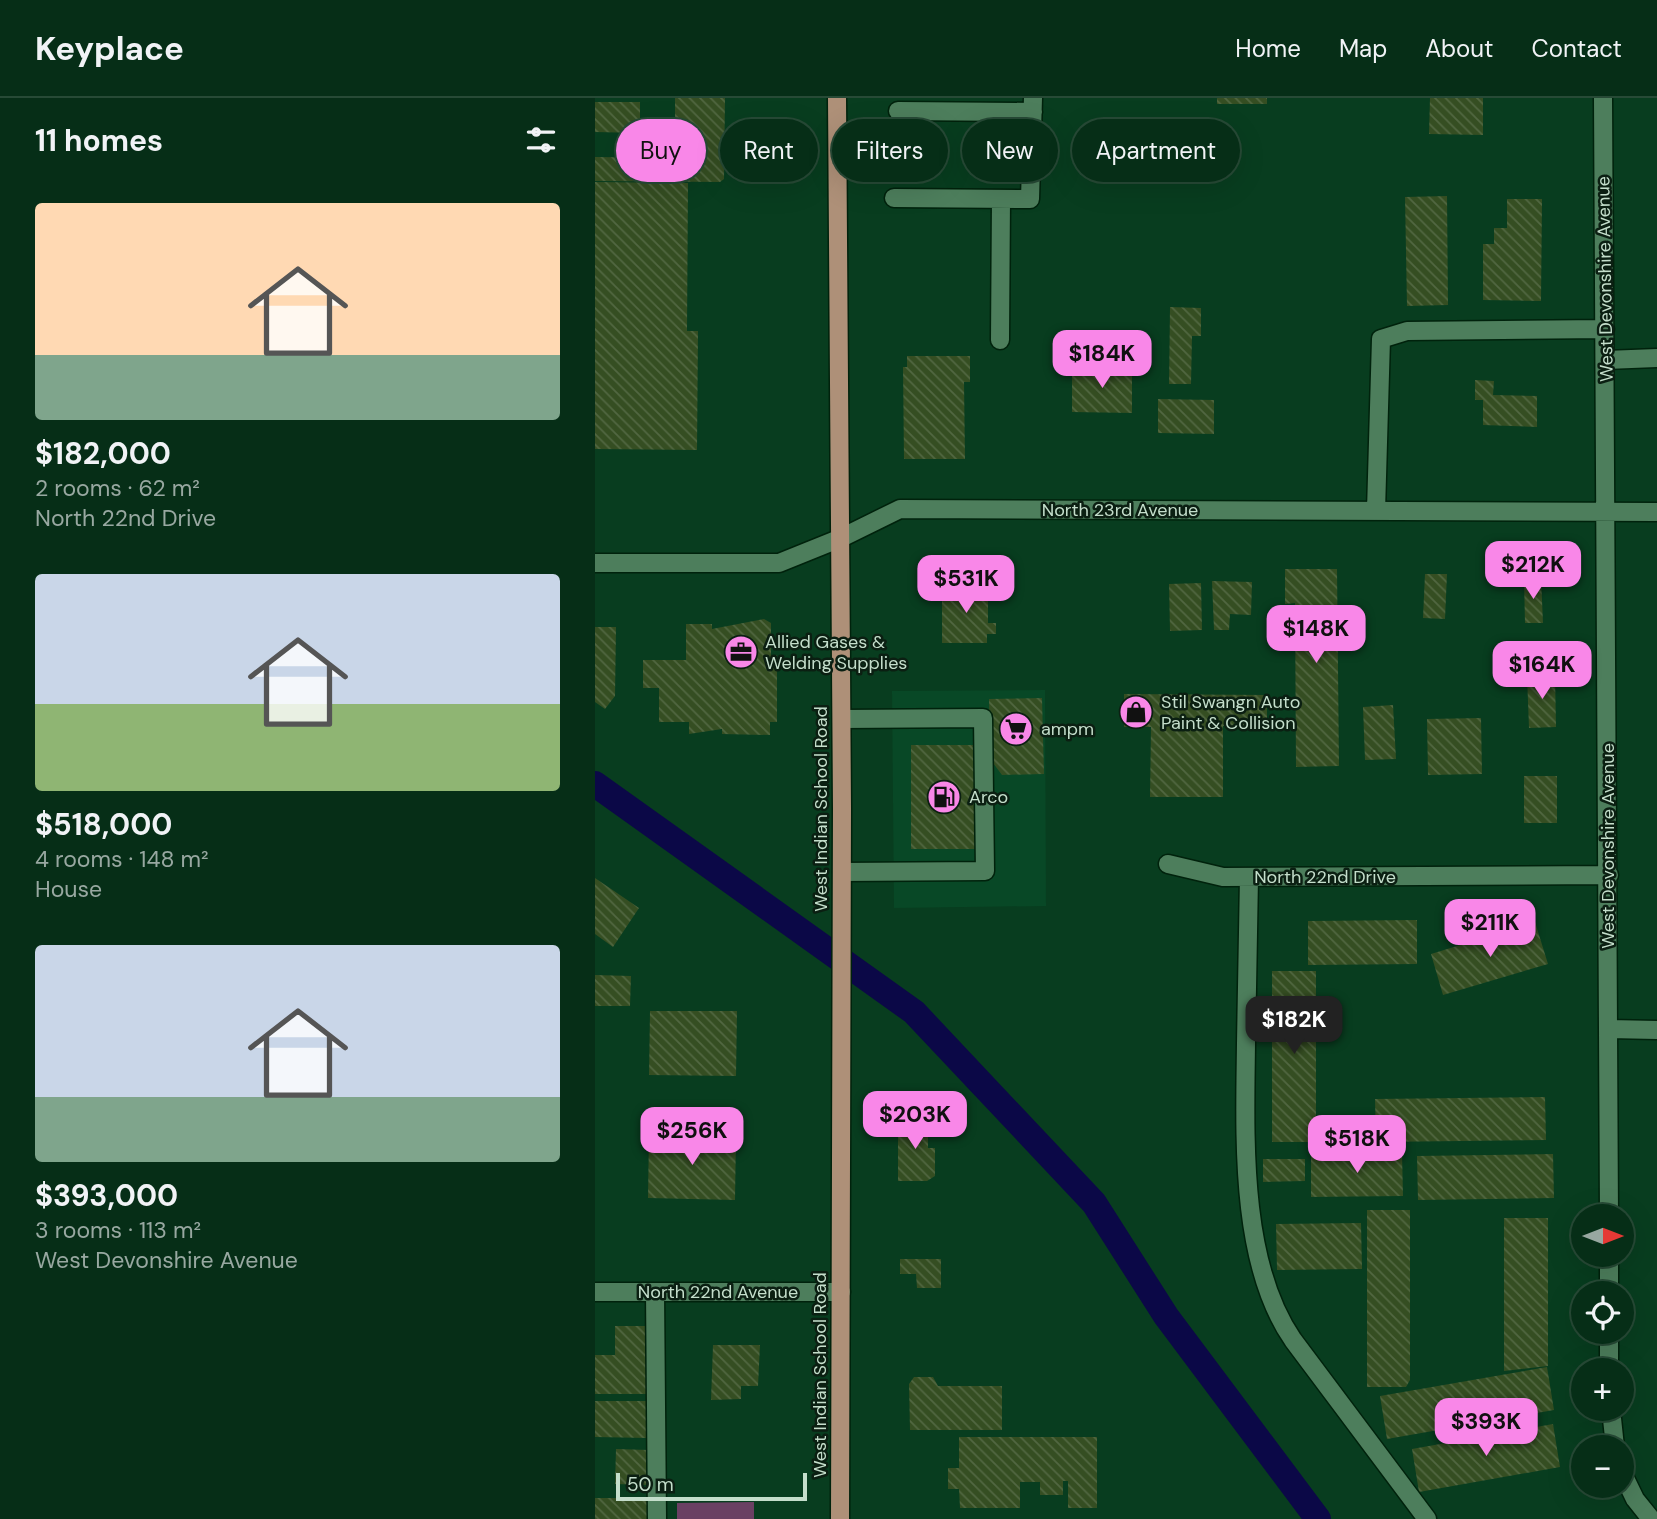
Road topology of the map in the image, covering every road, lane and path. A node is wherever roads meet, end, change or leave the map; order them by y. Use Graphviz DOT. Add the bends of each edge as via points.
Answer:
graph roads {
  1 [pos="837,98"];
  2 [pos="1603,98"];
  3 [pos="1033,105"];
  4 [pos="898,111"];
  5 [pos="894,198"];
  6 [pos="1001,199"];
  7 [pos="1605,329"];
  8 [pos="1000,340"];
  9 [pos="1657,358"];
  10 [pos="1606,360"];
  11 [pos="1376,511"];
  12 [pos="1607,512"];
  13 [pos="1657,512"];
  14 [pos="841,538"];
  15 [pos="595,563"];
  16 [pos="842,719"];
  17 [pos="1168,864"];
  18 [pos="842,873"];
  19 [pos="1609,875"];
  20 [pos="1249,877"];
  21 [pos="1609,1029"];
  22 [pos="1657,1030"];
  23 [pos="1609,1204"];
  24 [pos="595,1292"];
  25 [pos="655,1292"];
  26 [pos="841,1292"];
  27 [pos="1634,1497"];
  28 [pos="657,1519"];
  29 [pos="840,1519"];
  30 [pos="1427,1519"];
  31 [pos="1651,1519"];
  1 -- 14 [label="main road, West Indian School Road"];
  2 -- 7 [label="street, West Devonshire Avenue"];
  3 -- 4 [label="street"];
  3 -- 6 [label="street" via="1030,200"];
  5 -- 6 [label="street"];
  6 -- 8 [label="street"];
  7 -- 10 [label="street, West Devonshire Avenue"];
  7 -- 11 [label="street" via="1407,331 1381,339"];
  9 -- 10 [label="street"];
  10 -- 12 [label="street, West Devonshire Avenue"];
  11 -- 12 [label="street, North 23rd Avenue"];
  11 -- 14 [label="street, North 23rd Avenue" via="900,509"];
  12 -- 13 [label="street, North 23rd Avenue"];
  12 -- 19 [label="street, West Devonshire Avenue"];
  14 -- 15 [label="street, North 23rd Avenue" via="779,563"];
  14 -- 16 [label="main road, West Indian School Road"];
  16 -- 18 [label="main road, West Indian School Road"];
  16 -- 18 [label="street" via="983,718 985,871"];
  17 -- 20 [label="street, North 22nd Drive" via="1223,877"];
  18 -- 26 [label="main road, West Indian School Road"];
  19 -- 20 [label="street, North 22nd Drive"];
  19 -- 21 [label="street, West Devonshire Avenue"];
  20 -- 30 [label="street" via="1245,1144 1251,1212 1266,1285 1277,1318"];
  21 -- 22 [label="street"];
  21 -- 23 [label="street, West Devonshire Avenue"];
  24 -- 25 [label="street, North 22nd Avenue"];
  25 -- 26 [label="street, North 22nd Avenue"];
  25 -- 28 [label="street"];
  26 -- 29 [label="main road, West Indian School Road"];
  27 -- 31 [label="street"];
}
